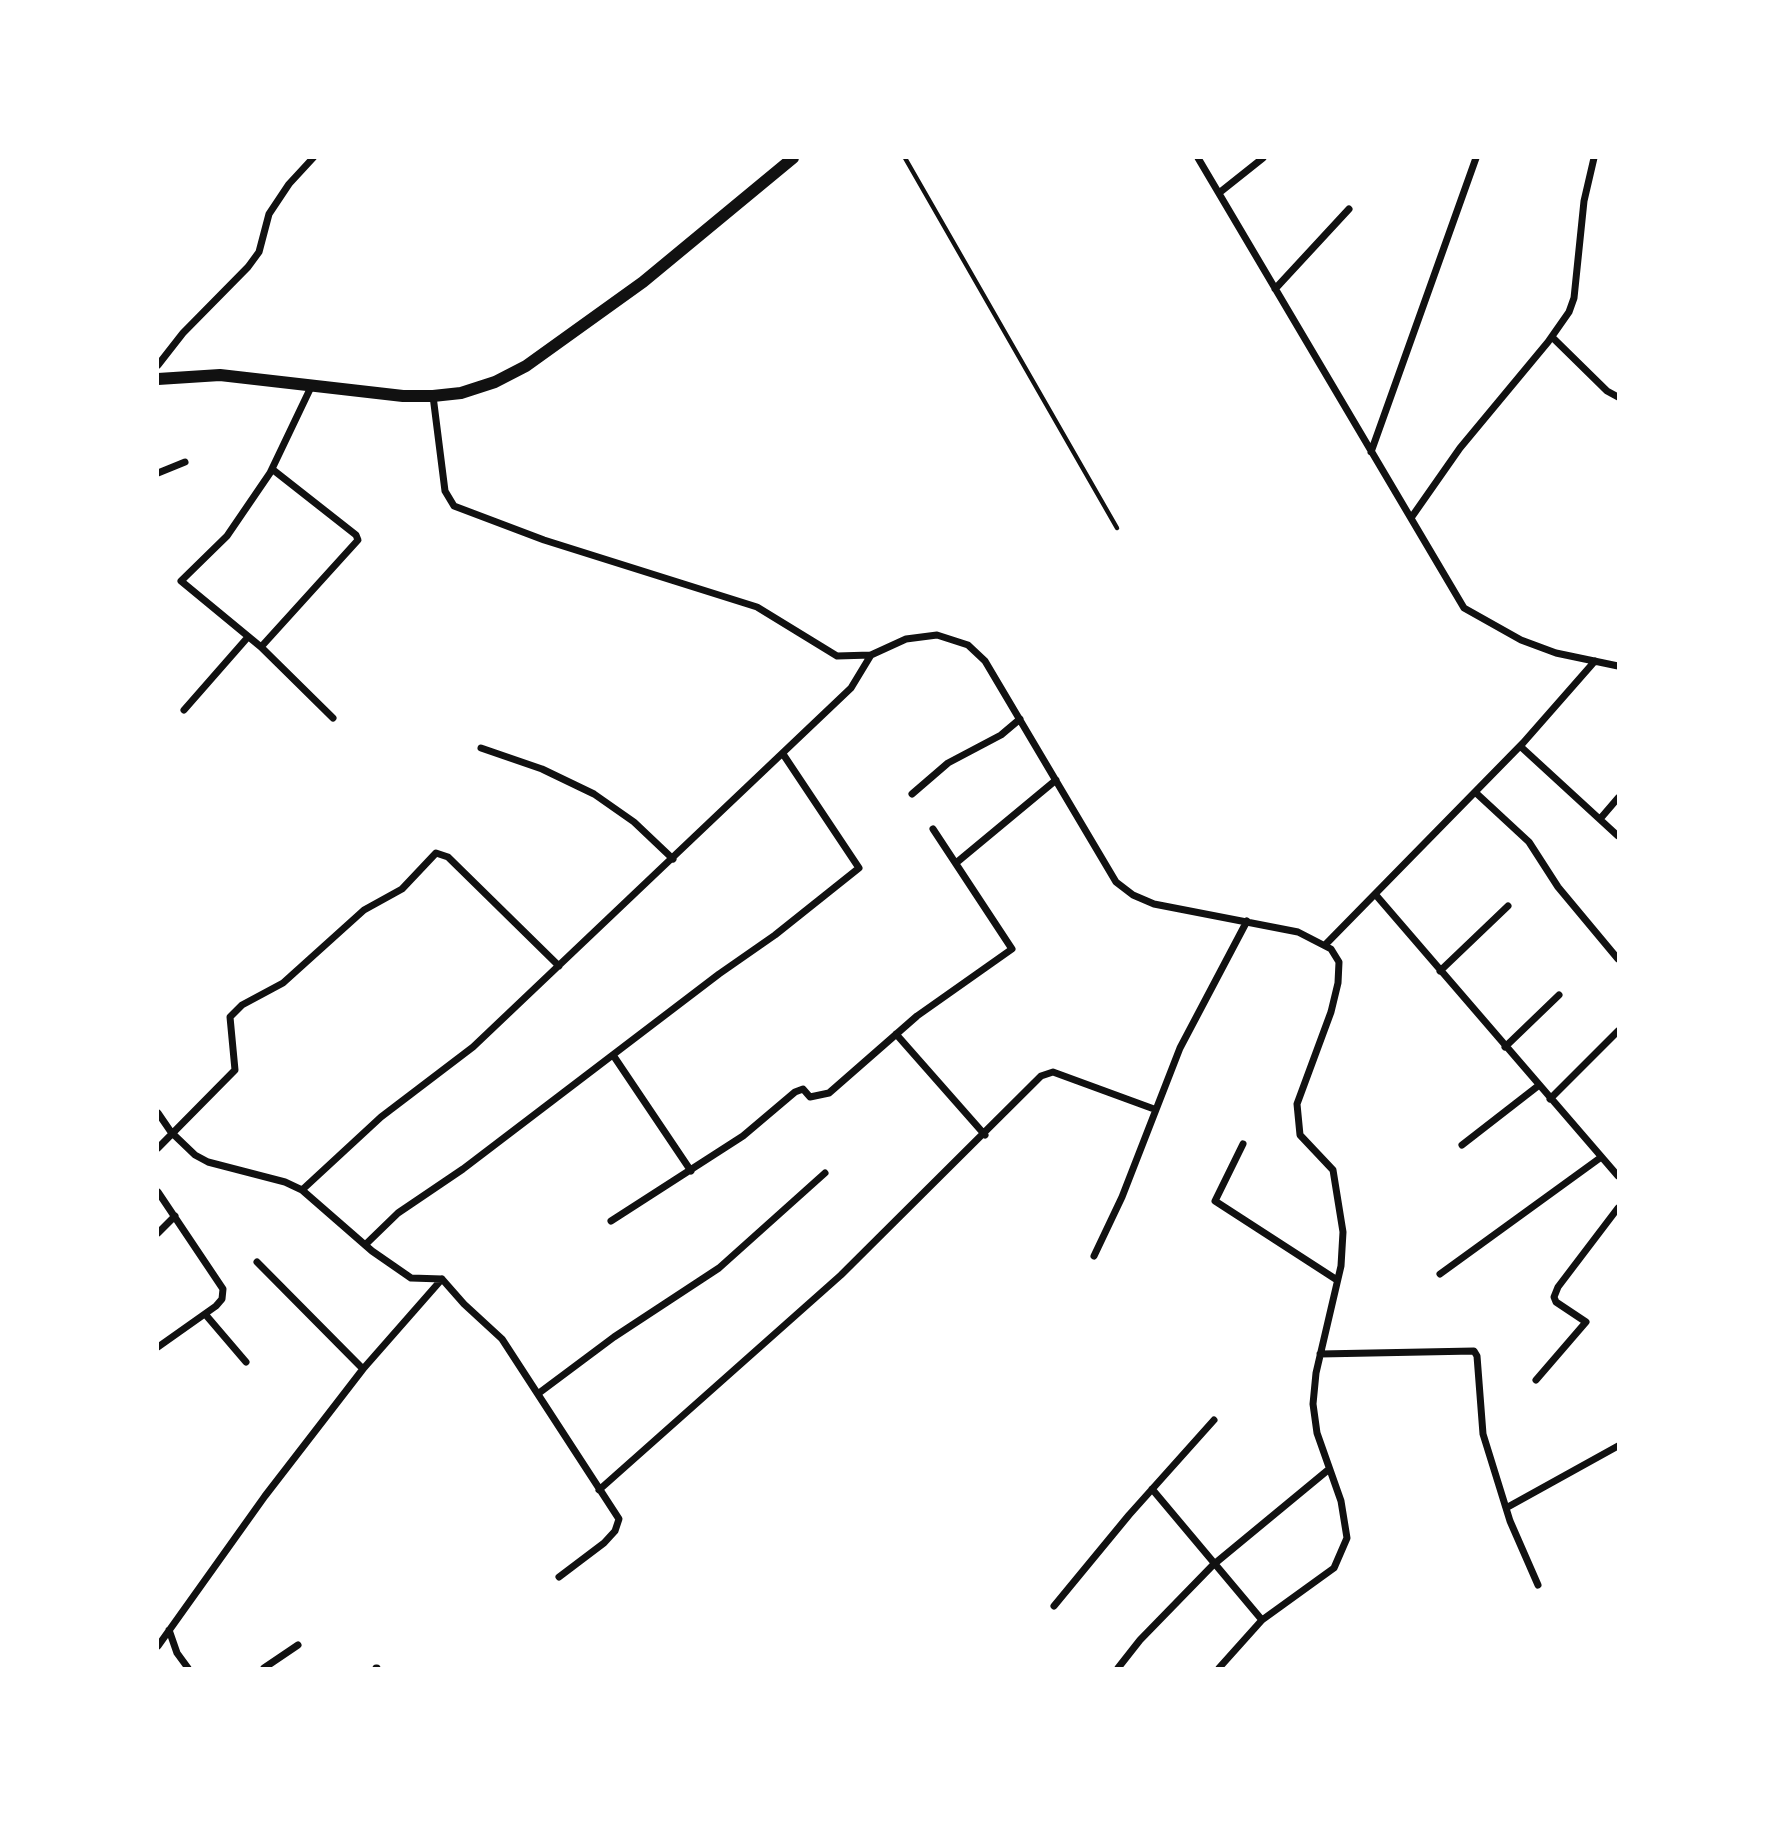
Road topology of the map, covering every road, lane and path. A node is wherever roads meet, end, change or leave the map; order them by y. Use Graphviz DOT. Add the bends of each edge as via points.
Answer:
graph roads {
  1 [pos="313,158"];
  2 [pos="793,158"];
  3 [pos="905,158"];
  4 [pos="1198,158"];
  5 [pos="1263,158"];
  6 [pos="1476,158"];
  7 [pos="1594,158"];
  8 [pos="1219,193"];
  9 [pos="1349,209"];
  10 [pos="1275,289"];
  11 [pos="1552,337"];
  12 [pos="158,365"];
  13 [pos="158,379"];
  14 [pos="312,386"];
  15 [pos="433,396"];
  16 [pos="1619,397"];
  17 [pos="1371,452"];
  18 [pos="185,462"];
  19 [pos="272,469"];
  20 [pos="158,473"];
  21 [pos="1411,518"];
  22 [pos="1117,528"];
  23 [pos="248,637"];
  24 [pos="261,647"];
  25 [pos="871,655"];
  26 [pos="1595,661"];
  27 [pos="1619,666"];
  28 [pos="184,710"];
  29 [pos="333,718"];
  30 [pos="1020,719"];
  31 [pos="1520,746"];
  32 [pos="481,748"];
  33 [pos="783,754"];
  34 [pos="1056,780"];
  35 [pos="1475,792"];
  36 [pos="912,794"];
  37 [pos="1619,798"];
  38 [pos="1600,819"];
  39 [pos="933,829"];
  40 [pos="1619,836"];
  41 [pos="673,859"];
  42 [pos="956,863"];
  43 [pos="1375,894"];
  44 [pos="1508,906"];
  45 [pos="1247,921"];
  46 [pos="1325,945"];
  47 [pos="1619,959"];
  48 [pos="559,966"];
  49 [pos="1440,971"];
  50 [pos="1559,995"];
  51 [pos="1619,1031"];
  52 [pos="896,1034"];
  53 [pos="1506,1047"];
  54 [pos="613,1055"];
  55 [pos="1538,1086"];
  56 [pos="1550,1099"];
  57 [pos="1154,1108"];
  58 [pos="158,1113"];
  59 [pos="171,1132"];
  60 [pos="985,1135"];
  61 [pos="1243,1144"];
  62 [pos="1462,1145"];
  63 [pos="158,1148"];
  64 [pos="1600,1157"];
  65 [pos="691,1171"];
  66 [pos="825,1173"];
  67 [pos="1619,1177"];
  68 [pos="302,1189"];
  69 [pos="158,1192"];
  70 [pos="1619,1208"];
  71 [pos="175,1216"];
  72 [pos="611,1222"];
  73 [pos="158,1233"];
  74 [pos="365,1245"];
  75 [pos="1094,1256"];
  76 [pos="257,1262"];
  77 [pos="1440,1274"];
  78 [pos="442,1279"];
  79 [pos="1337,1280"];
  80 [pos="205,1314"];
  81 [pos="158,1347"];
  82 [pos="1320,1354"];
  83 [pos="246,1362"];
  84 [pos="363,1370"];
  85 [pos="1536,1380"];
  86 [pos="539,1392"];
  87 [pos="1214,1420"];
  88 [pos="1619,1446"];
  89 [pos="1328,1470"];
  90 [pos="1152,1489"];
  91 [pos="599,1490"];
  92 [pos="1506,1508"];
  93 [pos="1213,1565"];
  94 [pos="559,1577"];
  95 [pos="1538,1585"];
  96 [pos="1054,1606"];
  97 [pos="1262,1620"];
  98 [pos="169,1630"];
  99 [pos="298,1645"];
  100 [pos="158,1646"];
  101 [pos="188,1668"];
  102 [pos="264,1668"];
  103 [pos="1118,1668"];
  104 [pos="1219,1668"];
  1 -- 12 [label="street" via="269,215 259,252 248,267"];
  2 -- 15 [label="main road" via="643,282 526,366 484,386"];
  3 -- 22 [label="lane"];
  4 -- 8 [label="street"];
  5 -- 8 [label="street"];
  6 -- 17 [label="street"];
  7 -- 11 [label="street" via="1584,201 1574,298"];
  8 -- 10 [label="street"];
  9 -- 10 [label="street"];
  10 -- 17 [label="street"];
  11 -- 16 [label="street" via="1607,391"];
  11 -- 21 [label="street" via="1482,421"];
  13 -- 14 [label="main road" via="220,375"];
  14 -- 15 [label="main road"];
  14 -- 19 [label="street"];
  15 -- 25 [label="street" via="445,491 454,506 544,540 757,607 837,656"];
  17 -- 21 [label="street"];
  18 -- 20 [label="street"];
  19 -- 23 [label="street" via="227,536 181,581"];
  19 -- 24 [label="street" via="358,540"];
  21 -- 26 [label="street" via="1464,608 1521,640"];
  23 -- 24 [label="street"];
  23 -- 28 [label="street"];
  24 -- 29 [label="street"];
  25 -- 30 [label="street" via="906,639 937,635 955,639 985,661"];
  25 -- 33 [label="street" via="851,688"];
  26 -- 27 [label="street"];
  26 -- 31 [label="street"];
  30 -- 34 [label="street"];
  30 -- 36 [label="street" via="1001,735 948,763"];
  31 -- 35 [label="street"];
  31 -- 38 [label="street"];
  32 -- 41 [label="street" via="542,769 594,794 634,822"];
  33 -- 41 [label="street"];
  33 -- 54 [label="street" via="859,868"];
  34 -- 42 [label="street"];
  34 -- 45 [label="street" via="1115,882 1133,895 1182,912"];
  35 -- 43 [label="street"];
  35 -- 47 [label="street" via="1529,842 1558,887"];
  37 -- 38 [label="street"];
  38 -- 40 [label="street"];
  39 -- 42 [label="street"];
  41 -- 48 [label="street"];
  42 -- 52 [label="street" via="1012,949"];
  43 -- 46 [label="street"];
  43 -- 49 [label="street"];
  44 -- 49 [label="street"];
  45 -- 46 [label="street" via="1298,932"];
  45 -- 57 [label="street"];
  46 -- 79 [label="street" via="1339,962 1338,983 1297,1104 1300,1135 1333,1170 1343,1232"];
  48 -- 59 [label="street" via="448,857 436,853 402,889 364,910 283,983 242,1005 230,1017 235,1070"];
  48 -- 68 [label="street" via="473,1047 382,1117"];
  49 -- 53 [label="street"];
  50 -- 53 [label="street"];
  51 -- 56 [label="street"];
  52 -- 60 [label="street"];
  52 -- 65 [label="street" via="829,1093 810,1097 803,1089 795,1092 743,1136"];
  53 -- 55 [label="street"];
  54 -- 65 [label="street"];
  54 -- 74 [label="street" via="398,1213"];
  55 -- 56 [label="street"];
  55 -- 62 [label="street"];
  56 -- 64 [label="street"];
  57 -- 60 [label="street" via="1052,1072 1041,1076"];
  57 -- 75 [label="street" via="1122,1197"];
  58 -- 59 [label="street"];
  59 -- 63 [label="street"];
  59 -- 68 [label="street" via="208,1162"];
  60 -- 91 [label="street" via="841,1275"];
  61 -- 79 [label="street" via="1215,1201"];
  64 -- 67 [label="street"];
  64 -- 77 [label="street"];
  65 -- 72 [label="street"];
  66 -- 86 [label="street" via="719,1268"];
  68 -- 74 [label="street"];
  69 -- 71 [label="street"];
  70 -- 85 [label="street" via="1558,1287 1556,1303 1586,1322"];
  71 -- 73 [label="street"];
  71 -- 80 [label="street" via="223,1289 222,1298"];
  74 -- 78 [label="street" via="411,1278"];
  76 -- 84 [label="street"];
  78 -- 84 [label="street"];
  78 -- 86 [label="street" via="502,1339"];
  79 -- 82 [label="street"];
  80 -- 81 [label="street"];
  80 -- 83 [label="street"];
  82 -- 89 [label="street" via="1313,1404"];
  82 -- 92 [label="street" via="1474,1351 1483,1434"];
  84 -- 98 [label="street"];
  86 -- 91 [label="street"];
  87 -- 90 [label="street"];
  88 -- 92 [label="street"];
  89 -- 93 [label="street"];
  89 -- 97 [label="street" via="1341,1501 1347,1538 1334,1568"];
  90 -- 93 [label="street"];
  90 -- 96 [label="street"];
  91 -- 94 [label="street" via="619,1519 615,1531"];
  92 -- 95 [label="street"];
  93 -- 97 [label="street"];
  93 -- 103 [label="street"];
  97 -- 104 [label="street"];
  98 -- 100 [label="street"];
  98 -- 101 [label="street"];
  99 -- 102 [label="street"];
}
